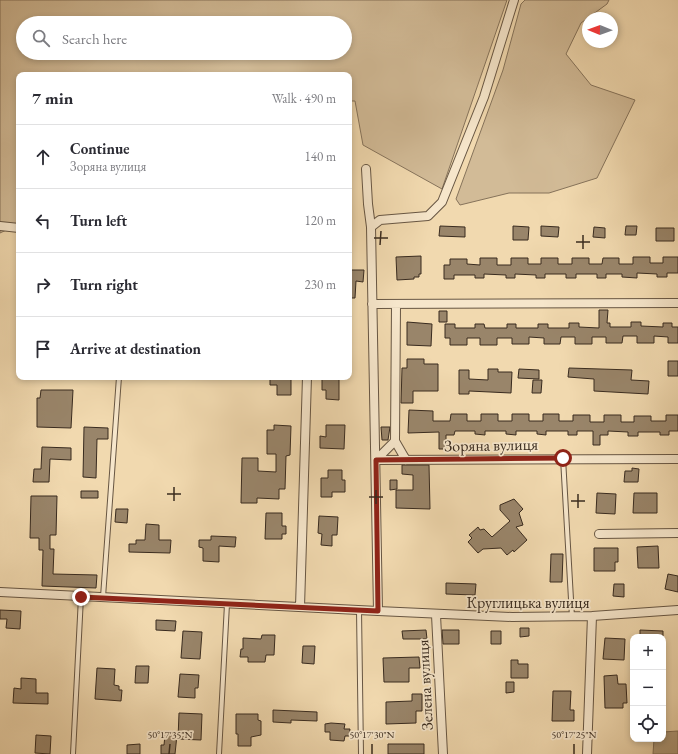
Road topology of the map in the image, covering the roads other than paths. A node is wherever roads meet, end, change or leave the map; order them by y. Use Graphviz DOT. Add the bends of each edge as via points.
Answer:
graph roads {
  1 [pos="514,0"];
  2 [pos="366,169"];
  3 [pos="0,226"];
  4 [pos="371,227"];
  5 [pos="16,228"];
  6 [pos="678,303"];
  7 [pos="372,304"];
  8 [pos="396,305"];
  9 [pos="119,380"];
  10 [pos="307,380"];
  11 [pos="395,441"];
  12 [pos="563,458"];
  13 [pos="678,458"];
  14 [pos="376,460"];
  15 [pos="406,460"];
  16 [pos="678,533"];
  17 [pos="599,534"];
  18 [pos="0,592"];
  19 [pos="81,597"];
  20 [pos="103,598"];
  21 [pos="227,604"];
  22 [pos="300,608"];
  23 [pos="359,610"];
  24 [pos="678,610"];
  25 [pos="378,611"];
  26 [pos="436,615"];
  27 [pos="592,616"];
  28 [pos="572,617"];
  29 [pos="73,754"];
  30 [pos="219,754"];
  31 [pos="361,754"];
  32 [pos="443,754"];
  33 [pos="586,754"];
  1 -- 4 [label="street" via="484,98 442,202 428,216 380,220"];
  2 -- 4 [label="street"];
  3 -- 5 [label="street"];
  4 -- 7 [label="street"];
  6 -- 8 [label="street"];
  7 -- 8 [label="street"];
  7 -- 14 [label="street"];
  8 -- 11 [label="street"];
  9 -- 20 [label="lane"];
  10 -- 22 [label="street"];
  11 -- 14 [label="street"];
  11 -- 15 [label="street"];
  12 -- 13 [label="street, Зоряна вулиця"];
  12 -- 15 [label="street, Зоряна вулиця"];
  12 -- 28 [label="lane"];
  14 -- 15 [label="street, Зоряна вулиця"];
  14 -- 25 [label="street"];
  16 -- 17 [label="street"];
  18 -- 19 [label="street, Круглицька вулиця"];
  19 -- 20 [label="street, Круглицька вулиця"];
  19 -- 29 [label="lane"];
  20 -- 21 [label="street, Круглицька вулиця"];
  21 -- 22 [label="street, Круглицька вулиця"];
  21 -- 30 [label="lane"];
  22 -- 23 [label="street, Круглицька вулиця"];
  23 -- 25 [label="street, Круглицька вулиця"];
  23 -- 31 [label="lane"];
  24 -- 27 [label="street, Круглицька вулиця"];
  25 -- 26 [label="street, Круглицька вулиця"];
  26 -- 28 [label="street, Круглицька вулиця"];
  26 -- 32 [label="street, Зелена вулиця"];
  27 -- 28 [label="street, Круглицька вулиця"];
  27 -- 33 [label="street"];
}
